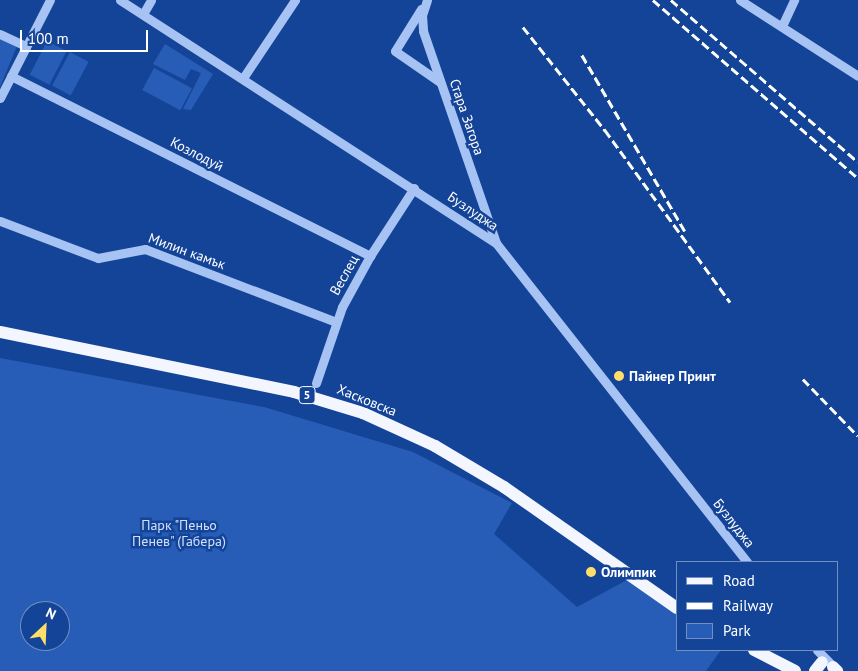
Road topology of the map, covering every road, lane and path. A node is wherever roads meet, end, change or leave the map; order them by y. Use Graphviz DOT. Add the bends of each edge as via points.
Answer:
graph roads {
  1 [pos="50,0"];
  2 [pos="120,0"];
  3 [pos="151,0"];
  4 [pos="295,0"];
  5 [pos="740,0"];
  6 [pos="794,0"];
  7 [pos="426,2"];
  8 [pos="143,14"];
  9 [pos="782,26"];
  10 [pos="0,34"];
  11 [pos="26,46"];
  12 [pos="12,76"];
  13 [pos="858,76"];
  14 [pos="244,78"];
  15 [pos="440,82"];
  16 [pos="0,98"];
  17 [pos="414,188"];
  18 [pos="0,221"];
  19 [pos="496,243"];
  20 [pos="370,256"];
  21 [pos="336,322"];
  22 [pos="0,332"];
  23 [pos="316,383"];
  24 [pos="746,561"];
  25 [pos="676,607"];
  26 [pos="756,651"];
  27 [pos="795,671"];
  1 -- 11 [label="street"];
  2 -- 8 [label="street, Бузлуджа"];
  3 -- 8 [label="street"];
  4 -- 14 [label="street"];
  5 -- 9 [label="street"];
  6 -- 9 [label="street"];
  7 -- 15 [label="street, Стара Загора" via="421,24"];
  7 -- 15 [label="street" via="395,51"];
  8 -- 14 [label="street, Бузлуджа"];
  9 -- 13 [label="street"];
  10 -- 11 [label="street"];
  11 -- 12 [label="street"];
  12 -- 16 [label="street"];
  12 -- 20 [label="street, Козлодуй"];
  14 -- 17 [label="street, Бузлуджа"];
  15 -- 19 [label="street, Стара Загора"];
  17 -- 19 [label="street, Бузлуджа"];
  17 -- 20 [label="street, Веслец"];
  18 -- 21 [label="street, Милин камък" via="98,258 145,249"];
  19 -- 24 [label="street, Бузлуджа"];
  20 -- 21 [label="street, Веслец"];
  21 -- 23 [label="street, Веслец"];
  22 -- 25 [label="main road, Хасковска / 5" via="294,392 363,413 435,446 504,487"];
  26 -- 27 [label="main road"];
}
